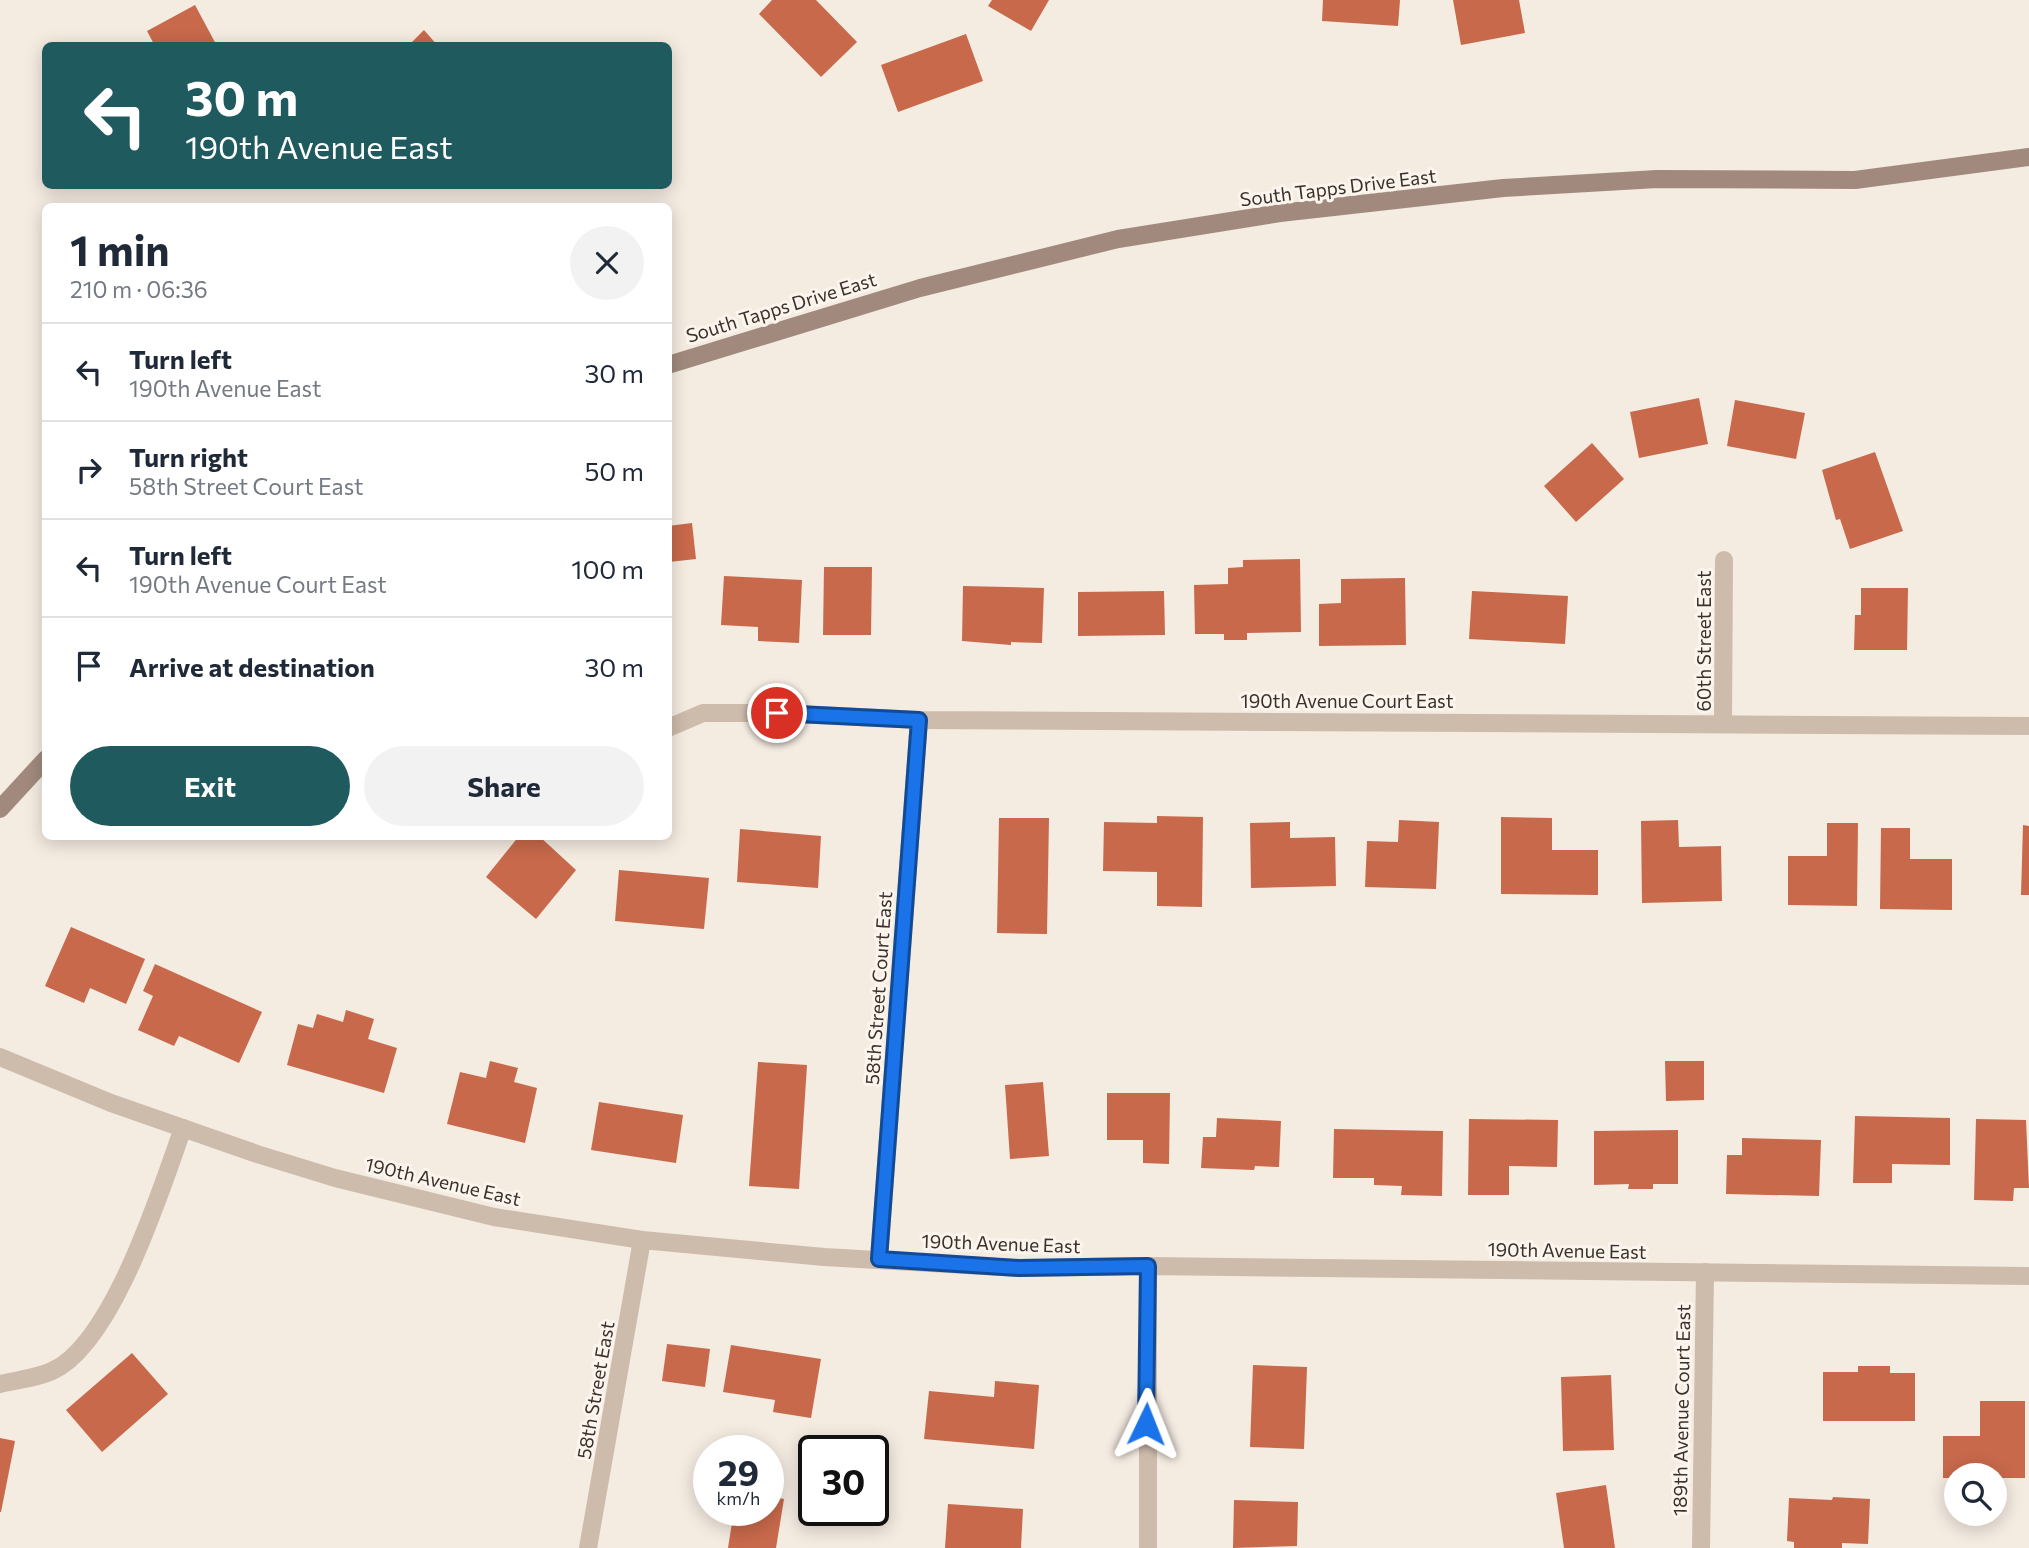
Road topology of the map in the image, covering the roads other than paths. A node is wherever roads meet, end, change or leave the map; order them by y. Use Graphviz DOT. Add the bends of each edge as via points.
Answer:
graph roads {
  1 [pos="2029,157"];
  2 [pos="672,364"];
  3 [pos="1724,560"];
  4 [pos="919,720"];
  5 [pos="1723,722"];
  6 [pos="672,726"];
  7 [pos="2029,726"];
  8 [pos="42,764"];
  9 [pos="0,809"];
  10 [pos="0,1057"];
  11 [pos="183,1128"];
  12 [pos="642,1240"];
  13 [pos="879,1259"];
  14 [pos="1148,1266"];
  15 [pos="1705,1272"];
  16 [pos="2029,1276"];
  17 [pos="0,1384"];
  18 [pos="588,1548"];
  19 [pos="1148,1548"];
  20 [pos="1701,1548"];
  1 -- 2 [label="street, South Tapps Drive East" via="1855,180 1657,179 1503,188 1280,213 1118,239 933,284"];
  3 -- 5 [label="street, 60th Street East"];
  4 -- 5 [label="street, 190th Avenue Court East"];
  4 -- 6 [label="street, 190th Avenue Court East" via="703,713"];
  4 -- 13 [label="street, 58th Street Court East"];
  5 -- 7 [label="street, 190th Avenue Court East"];
  8 -- 9 [label="street"];
  10 -- 11 [label="street, 190th Avenue East"];
  11 -- 12 [label="street, 190th Avenue East" via="335,1178 494,1217"];
  11 -- 17 [label="street" via="143,1239 91,1339 54,1371"];
  12 -- 13 [label="street, 190th Avenue East"];
  12 -- 18 [label="street, 58th Street East"];
  13 -- 14 [label="street, 190th Avenue East" via="1019,1268"];
  14 -- 15 [label="street, 190th Avenue East"];
  14 -- 19 [label="street"];
  15 -- 16 [label="street, 190th Avenue East"];
  15 -- 20 [label="street, 189th Avenue Court East"];
}
